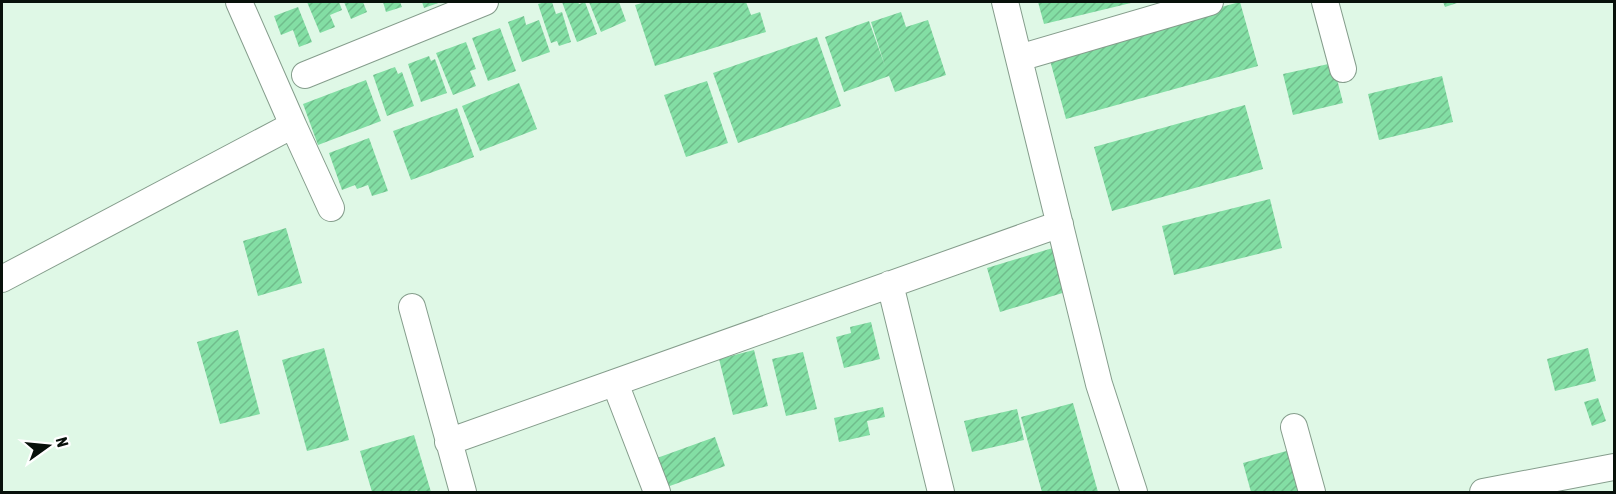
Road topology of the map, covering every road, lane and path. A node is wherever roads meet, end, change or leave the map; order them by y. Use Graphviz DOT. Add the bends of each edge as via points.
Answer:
graph roads {
  1 [pos="239,2"];
  2 [pos="485,2"];
  3 [pos="1005,2"];
  4 [pos="1210,2"];
  5 [pos="1325,2"];
  6 [pos="1018,58"];
  7 [pos="1343,69"];
  8 [pos="305,75"];
  9 [pos="294,125"];
  10 [pos="331,208"];
  11 [pos="1060,224"];
  12 [pos="2,279"];
  13 [pos="890,284"];
  14 [pos="412,307"];
  15 [pos="615,383"];
  16 [pos="1294,428"];
  17 [pos="448,442"];
  18 [pos="1614,467"];
  19 [pos="463,492"];
  20 [pos="657,492"];
  21 [pos="941,492"];
  22 [pos="1134,492"];
  23 [pos="1312,492"];
  24 [pos="1483,492"];
  1 -- 9 [label="street"];
  2 -- 8 [label="street"];
  3 -- 6 [label="street"];
  4 -- 6 [label="street"];
  5 -- 7 [label="street"];
  6 -- 11 [label="street"];
  9 -- 10 [label="street"];
  9 -- 12 [label="street"];
  11 -- 13 [label="street"];
  11 -- 22 [label="street" via="1100,384"];
  13 -- 15 [label="street"];
  13 -- 21 [label="street"];
  14 -- 17 [label="street"];
  15 -- 17 [label="street"];
  15 -- 20 [label="street"];
  16 -- 23 [label="street"];
  17 -- 19 [label="street"];
  18 -- 24 [label="street"];
}
